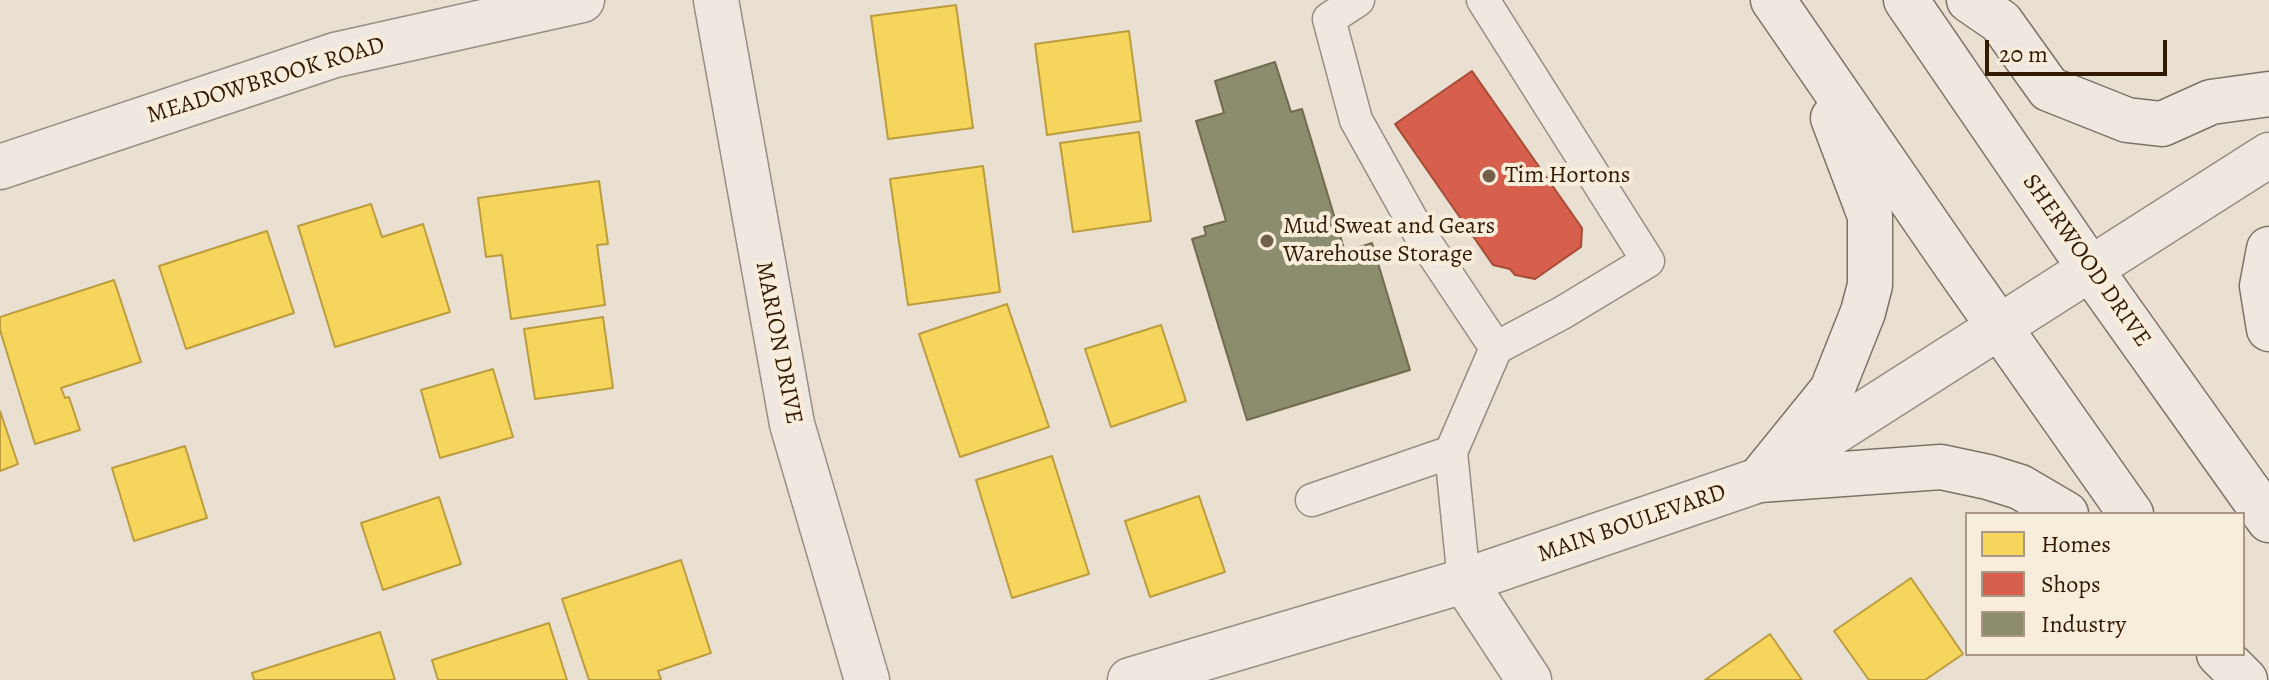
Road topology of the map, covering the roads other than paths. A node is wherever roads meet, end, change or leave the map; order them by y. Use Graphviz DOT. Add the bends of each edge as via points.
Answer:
graph roads {
  1 [pos="582,0"];
  2 [pos="716,0"];
  3 [pos="1358,0"];
  4 [pos="1483,0"];
  5 [pos="1773,0"];
  6 [pos="1906,0"];
  7 [pos="1969,0"];
  8 [pos="1806,49"];
  9 [pos="2269,94"];
  10 [pos="2269,155"];
  11 [pos="0,167"];
  12 [pos="2269,249"];
  13 [pos="2091,270"];
  14 [pos="1999,327"];
  15 [pos="2269,329"];
  16 [pos="1496,348"];
  17 [pos="1451,452"];
  18 [pos="1759,480"];
  19 [pos="1312,500"];
  20 [pos="2063,512"];
  21 [pos="2130,512"];
  22 [pos="2269,520"];
  23 [pos="1464,581"];
  24 [pos="2221,656"];
  25 [pos="2229,656"];
  26 [pos="867,680"];
  27 [pos="1130,680"];
  28 [pos="1529,680"];
  29 [pos="2246,680"];
  1 -- 11 [label="street, MEADOWBROOK ROAD" via="335,55"];
  2 -- 26 [label="street, MARION DRIVE" via="792,424"];
  3 -- 16 [label="lane" via="1329,19 1356,120 1418,231"];
  4 -- 16 [label="lane" via="1648,261"];
  5 -- 8 [label="street"];
  6 -- 13 [label="street, SHERWOOD DRIVE"];
  7 -- 9 [label="street" via="2001,22 2049,89 2127,120 2162,124 2211,102"];
  8 -- 14 [label="street"];
  8 -- 18 [label="street" via="1870,216 1870,285 1832,390"];
  10 -- 13 [label="street, MAIN BOULEVARD"];
  12 -- 15 [label="street" via="2262,286"];
  13 -- 14 [label="street, MAIN BOULEVARD"];
  13 -- 22 [label="street, SHERWOOD DRIVE"];
  14 -- 18 [label="street, MAIN BOULEVARD"];
  14 -- 21 [label="street"];
  16 -- 17 [label="lane"];
  17 -- 19 [label="lane"];
  17 -- 23 [label="lane"];
  18 -- 20 [label="street" via="1941,467 2020,487"];
  18 -- 23 [label="street, MAIN BOULEVARD"];
  23 -- 27 [label="street, MAIN BOULEVARD"];
  23 -- 28 [label="street"];
  24 -- 29 [label="street"];
  25 -- 29 [label="street"];
}
